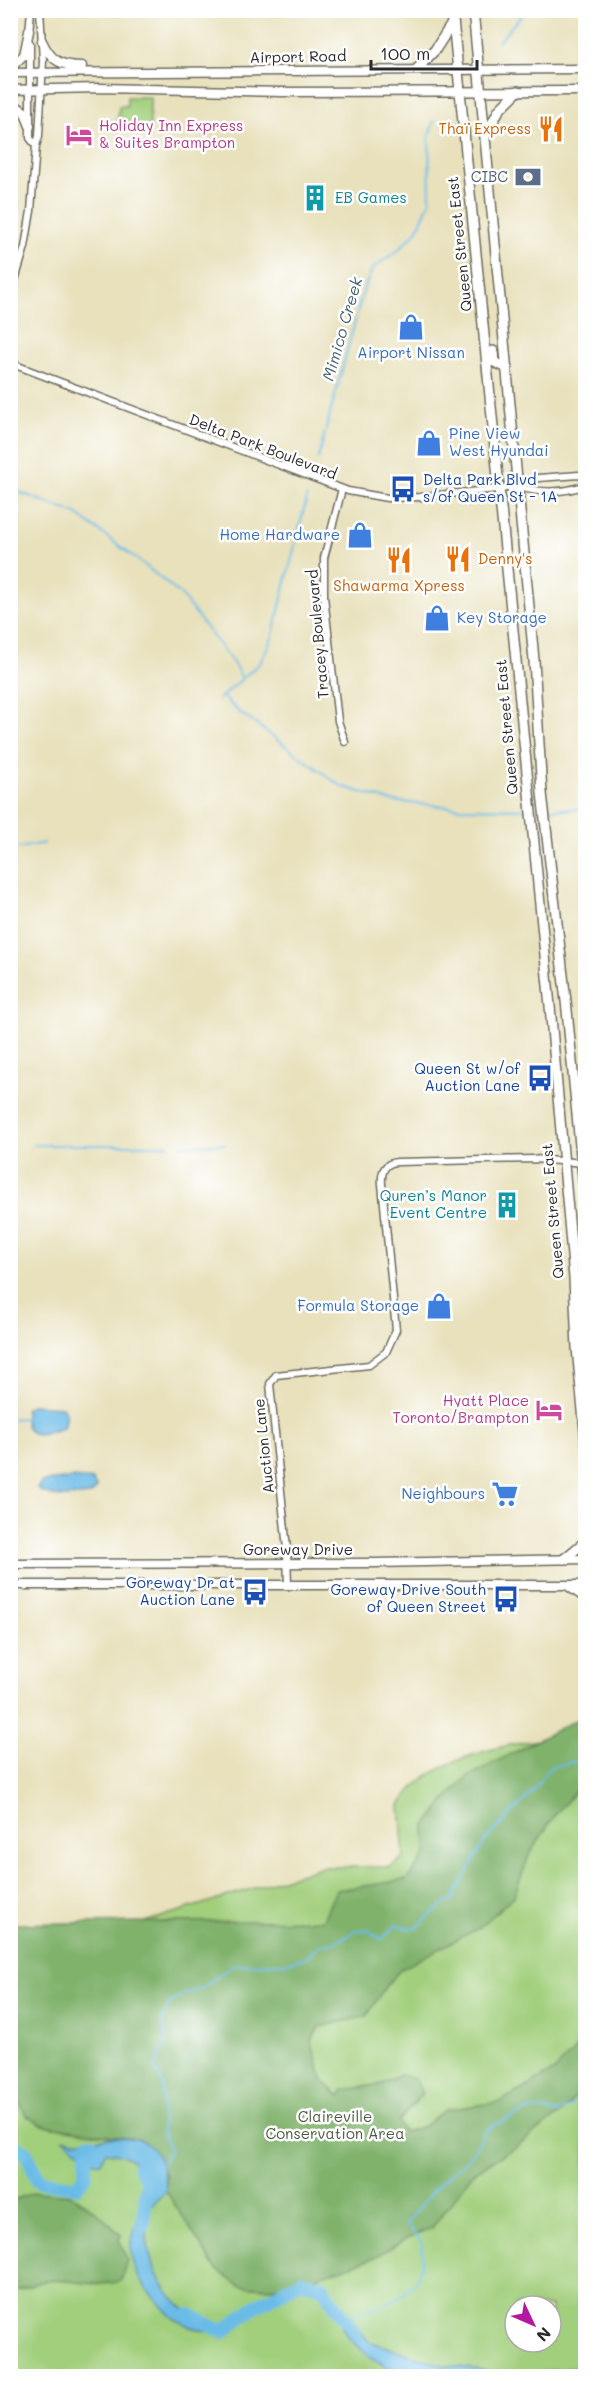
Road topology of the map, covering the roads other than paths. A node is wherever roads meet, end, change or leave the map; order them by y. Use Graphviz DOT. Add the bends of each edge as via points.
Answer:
graph roads {
  1 [pos="31,10"];
  2 [pos="40,10"];
  3 [pos="452,10"];
  4 [pos="473,10"];
  5 [pos="453,22"];
  6 [pos="29,32"];
  7 [pos="42,41"];
  8 [pos="10,68"];
  9 [pos="417,69"];
  10 [pos="458,69"];
  11 [pos="479,69"];
  12 [pos="585,69"];
  13 [pos="96,71"];
  14 [pos="10,73"];
  15 [pos="30,73"];
  16 [pos="42,73"];
  17 [pos="30,89"];
  18 [pos="40,89"];
  19 [pos="10,90"];
  20 [pos="460,91"];
  21 [pos="481,91"];
  22 [pos="518,91"];
  23 [pos="585,91"];
  24 [pos="10,102"];
  25 [pos="30,126"];
  26 [pos="486,135"];
  27 [pos="36,146"];
  28 [pos="10,297"];
  29 [pos="485,334"];
  30 [pos="10,363"];
  31 [pos="507,368"];
  32 [pos="585,478"];
  33 [pos="585,485"];
  34 [pos="518,487"];
  35 [pos="500,488"];
  36 [pos="342,489"];
  37 [pos="345,742"];
  38 [pos="563,1162"];
  39 [pos="583,1163"];
  40 [pos="585,1208"];
  41 [pos="585,1442"];
  42 [pos="585,1541"];
  43 [pos="564,1559"];
  44 [pos="585,1559"];
  45 [pos="287,1563"];
  46 [pos="10,1564"];
  47 [pos="10,1585"];
  48 [pos="288,1586"];
  49 [pos="569,1586"];
  50 [pos="585,1586"];
  51 [pos="585,1598"];
  1 -- 6 [label="street"];
  2 -- 7 [label="street"];
  3 -- 5 [label="main road, Queen Street East"];
  4 -- 11 [label="main road, Queen Street East"];
  5 -- 9 [label="main road"];
  5 -- 10 [label="main road, Queen Street East"];
  6 -- 8 [label="main road" via="24,55"];
  6 -- 15 [label="street"];
  7 -- 13 [label="main road" via="49,55 62,65 86,66"];
  7 -- 16 [label="street"];
  9 -- 10 [label="main road, Airport Road"];
  9 -- 13 [label="main road, Airport Road"];
  10 -- 11 [label="main road, Airport Road"];
  10 -- 20 [label="main road, Queen Street East"];
  11 -- 12 [label="main road, Airport Road"];
  11 -- 21 [label="main road, Queen Street East"];
  13 -- 16 [label="main road, Airport Road"];
  14 -- 15 [label="main road, Airport Road"];
  15 -- 16 [label="main road, Airport Road"];
  15 -- 17 [label="street"];
  16 -- 18 [label="street"];
  17 -- 18 [label="main road"];
  17 -- 19 [label="main road"];
  17 -- 25 [label="street"];
  18 -- 20 [label="main road"];
  18 -- 27 [label="street"];
  20 -- 21 [label="main road"];
  20 -- 29 [label="main road, Queen Street East"];
  21 -- 22 [label="main road"];
  21 -- 26 [label="main road, Queen Street East"];
  22 -- 23 [label="main road"];
  22 -- 26 [label="main road" via="499,110"];
  24 -- 25 [label="main road" via="24,111"];
  25 -- 27 [label="street" via="30,138"];
  26 -- 31 [label="main road, Queen Street East"];
  27 -- 28 [label="street" via="25,247"];
  29 -- 31 [label="main road" via="492,339 494,362"];
  29 -- 35 [label="main road, Queen Street East"];
  30 -- 36 [label="street, Delta Park Boulevard"];
  31 -- 34 [label="main road, Queen Street East"];
  32 -- 34 [label="street" via="538,478"];
  33 -- 34 [label="street" via="538,492"];
  34 -- 35 [label="street, Delta Park Boulevard"];
  34 -- 39 [label="main road, Queen Street East" via="542,793"];
  35 -- 36 [label="street, Delta Park Boulevard" via="387,498"];
  35 -- 38 [label="main road, Queen Street East"];
  36 -- 37 [label="street, Tracey Boulevard" via="324,558 324,587 338,721"];
  38 -- 39 [label="street, Auction Lane"];
  38 -- 41 [label="main road, Queen Street East"];
  38 -- 45 [label="street, Auction Lane" via="397,1162 385,1167 381,1177 396,1330 386,1352 369,1365 276,1375 270,1384"];
  39 -- 40 [label="main road, Queen Street East"];
  42 -- 43 [label="main road"];
  43 -- 44 [label="main road, Goreway Drive"];
  43 -- 45 [label="main road, Goreway Drive"];
  45 -- 46 [label="main road, Goreway Drive"];
  45 -- 48 [label="street, Auction Lane"];
  47 -- 48 [label="main road"];
  48 -- 49 [label="main road"];
  49 -- 50 [label="main road"];
  49 -- 51 [label="main road"];
}
